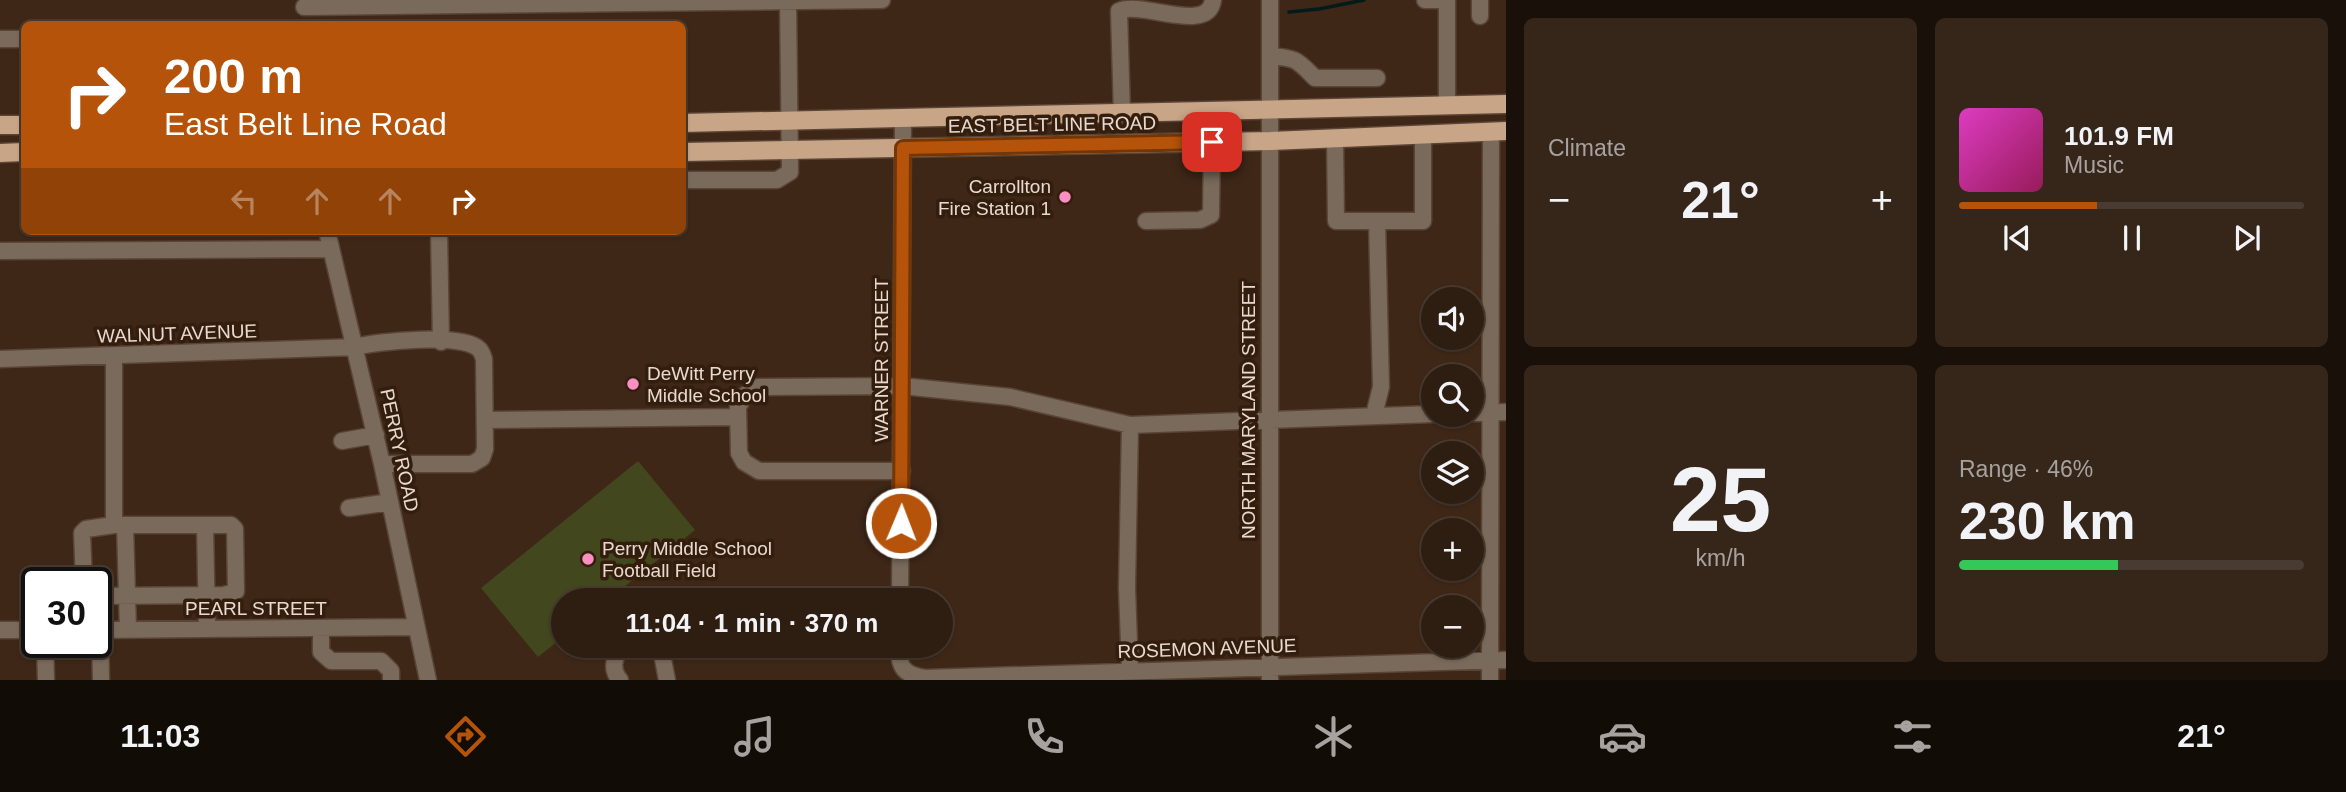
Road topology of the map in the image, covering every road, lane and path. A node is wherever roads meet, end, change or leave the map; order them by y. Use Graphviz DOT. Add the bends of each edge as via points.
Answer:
graph roads {
  1 [pos="882,0"];
  2 [pos="1213,0"];
  3 [pos="1270,0"];
  4 [pos="1425,0"];
  5 [pos="788,1"];
  6 [pos="303,4"];
  7 [pos="0,39"];
  8 [pos="21,39"];
  9 [pos="1270,56"];
  10 [pos="1377,78"];
  11 [pos="1506,104"];
  12 [pos="1447,106"];
  13 [pos="1270,110"];
  14 [pos="1122,114"];
  15 [pos="903,119"];
  16 [pos="790,121"];
  17 [pos="686,123"];
  18 [pos="0,125"];
  19 [pos="21,125"];
  20 [pos="1499,132"];
  21 [pos="1423,135"];
  22 [pos="1335,138"];
  23 [pos="1271,141"];
  24 [pos="1212,142"];
  25 [pos="903,148"];
  26 [pos="790,151"];
  27 [pos="21,152"];
  28 [pos="686,152"];
  29 [pos="0,153"];
  30 [pos="686,180"];
  31 [pos="1146,221"];
  32 [pos="1377,221"];
  33 [pos="328,235"];
  34 [pos="439,235"];
  35 [pos="330,249"];
  36 [pos="0,251"];
  37 [pos="1499,320"];
  38 [pos="441,342"];
  39 [pos="356,347"];
  40 [pos="114,356"];
  41 [pos="0,359"];
  42 [pos="902,387"];
  43 [pos="1499,412"];
  44 [pos="1421,414"];
  45 [pos="1374,415"];
  46 [pos="738,417"];
  47 [pos="1268,418"];
  48 [pos="485,420"];
  49 [pos="1130,425"];
  50 [pos="376,435"];
  51 [pos="342,441"];
  52 [pos="383,464"];
  53 [pos="902,471"];
  54 [pos="390,502"];
  55 [pos="349,508"];
  56 [pos="119,525"];
  57 [pos="205,525"];
  58 [pos="83,567"];
  59 [pos="900,588"];
  60 [pos="1498,591"];
  61 [pos="207,595"];
  62 [pos="112,596"];
  63 [pos="127,596"];
  64 [pos="416,627"];
  65 [pos="321,628"];
  66 [pos="128,629"];
  67 [pos="207,629"];
  68 [pos="0,630"];
  69 [pos="21,630"];
  70 [pos="112,630"];
  71 [pos="45,658"];
  72 [pos="100,658"];
  73 [pos="616,658"];
  74 [pos="663,658"];
  75 [pos="900,658"];
  76 [pos="1489,660"];
  77 [pos="1506,660"];
  78 [pos="1130,671"];
  79 [pos="1270,673"];
  80 [pos="46,680"];
  81 [pos="101,680"];
  82 [pos="391,680"];
  83 [pos="428,680"];
  84 [pos="620,680"];
  85 [pos="667,680"];
  86 [pos="1490,680"];
  1 -- 5 [label="street"];
  2 -- 14 [label="street" via="1205,12 1195,16 1177,17 1145,7 1119,11"];
  3 -- 9 [label="street, NORTH MARYLAND STREET"];
  4 -- 12 [label="street" via="1447,0"];
  5 -- 6 [label="street"];
  5 -- 16 [label="street"];
  7 -- 8 [label="street"];
  9 -- 10 [label="street" via="1302,62 1315,78"];
  9 -- 13 [label="street, NORTH MARYLAND STREET"];
  11 -- 12 [label="main road, EAST BELT LINE ROAD"];
  12 -- 13 [label="main road, EAST BELT LINE ROAD"];
  13 -- 14 [label="main road, EAST BELT LINE ROAD"];
  13 -- 23 [label="street, NORTH MARYLAND STREET"];
  14 -- 15 [label="main road, EAST BELT LINE ROAD"];
  15 -- 16 [label="main road, EAST BELT LINE ROAD"];
  15 -- 25 [label="street, WARNER STREET"];
  16 -- 17 [label="main road, EAST BELT LINE ROAD"];
  16 -- 26 [label="street"];
  18 -- 19 [label="main road"];
  20 -- 21 [label="main road, EAST BELT LINE ROAD"];
  20 -- 37 [label="street"];
  21 -- 22 [label="main road, EAST BELT LINE ROAD"];
  21 -- 32 [label="street" via="1423,220"];
  22 -- 23 [label="main road, EAST BELT LINE ROAD"];
  22 -- 32 [label="street" via="1336,221"];
  23 -- 24 [label="main road, EAST BELT LINE ROAD"];
  23 -- 47 [label="street, NORTH MARYLAND STREET"];
  24 -- 25 [label="main road, EAST BELT LINE ROAD"];
  24 -- 31 [label="street" via="1212,215 1200,220"];
  25 -- 26 [label="main road, EAST BELT LINE ROAD"];
  25 -- 42 [label="street, WARNER STREET"];
  26 -- 28 [label="main road, EAST BELT LINE ROAD"];
  26 -- 30 [label="street" via="790,172 777,180"];
  27 -- 29 [label="main road"];
  32 -- 45 [label="street" via="1381,387"];
  33 -- 35 [label="street, PERRY ROAD"];
  34 -- 38 [label="street"];
  35 -- 36 [label="street"];
  35 -- 39 [label="street, PERRY ROAD"];
  37 -- 43 [label="street"];
  38 -- 39 [label="street, WALNUT AVENUE" via="381,341"];
  38 -- 48 [label="street, WALNUT AVENUE" via="465,342 479,349 484,359"];
  39 -- 40 [label="street, WALNUT AVENUE"];
  39 -- 50 [label="street, PERRY ROAD"];
  40 -- 41 [label="street, WALNUT AVENUE"];
  40 -- 56 [label="street"];
  42 -- 46 [label="street" via="758,387 745,394"];
  42 -- 49 [label="street" via="1010,397"];
  42 -- 53 [label="street, WARNER STREET"];
  43 -- 60 [label="street"];
  44 -- 45 [label="street"];
  45 -- 47 [label="street"];
  46 -- 48 [label="street"];
  46 -- 53 [label="street" via="739,453 759,471"];
  47 -- 49 [label="street"];
  47 -- 79 [label="street, NORTH MARYLAND STREET"];
  48 -- 52 [label="street" via="485,449 482,458 472,464"];
  49 -- 78 [label="street"];
  50 -- 51 [label="street"];
  50 -- 52 [label="street, PERRY ROAD"];
  52 -- 54 [label="street, PERRY ROAD"];
  53 -- 59 [label="street, WARNER STREET"];
  54 -- 55 [label="street"];
  54 -- 64 [label="street, PERRY ROAD"];
  56 -- 57 [label="street"];
  56 -- 58 [label="street" via="86,528 82,533"];
  56 -- 63 [label="street"];
  57 -- 61 [label="street"];
  57 -- 61 [label="street" via="235,529 237,578 236,591"];
  60 -- 76 [label="street"];
  61 -- 63 [label="street"];
  61 -- 67 [label="street"];
  62 -- 63 [label="street"];
  63 -- 66 [label="street"];
  64 -- 65 [label="street, PEARL STREET"];
  64 -- 83 [label="street, PERRY ROAD"];
  65 -- 67 [label="street, PEARL STREET"];
  65 -- 82 [label="street" via="321,652 331,661 381,661 391,671"];
  66 -- 67 [label="street, PEARL STREET"];
  66 -- 70 [label="street, PEARL STREET"];
  68 -- 69 [label="street"];
  71 -- 80 [label="street"];
  72 -- 81 [label="street"];
  73 -- 84 [label="street"];
  74 -- 85 [label="street"];
  75 -- 78 [label="street, ROSEMON AVENUE" via="909,676 925,678"];
  76 -- 77 [label="street, ROSEMON AVENUE"];
  76 -- 79 [label="street, ROSEMON AVENUE"];
  76 -- 86 [label="street"];
  78 -- 79 [label="street, ROSEMON AVENUE"];
}
